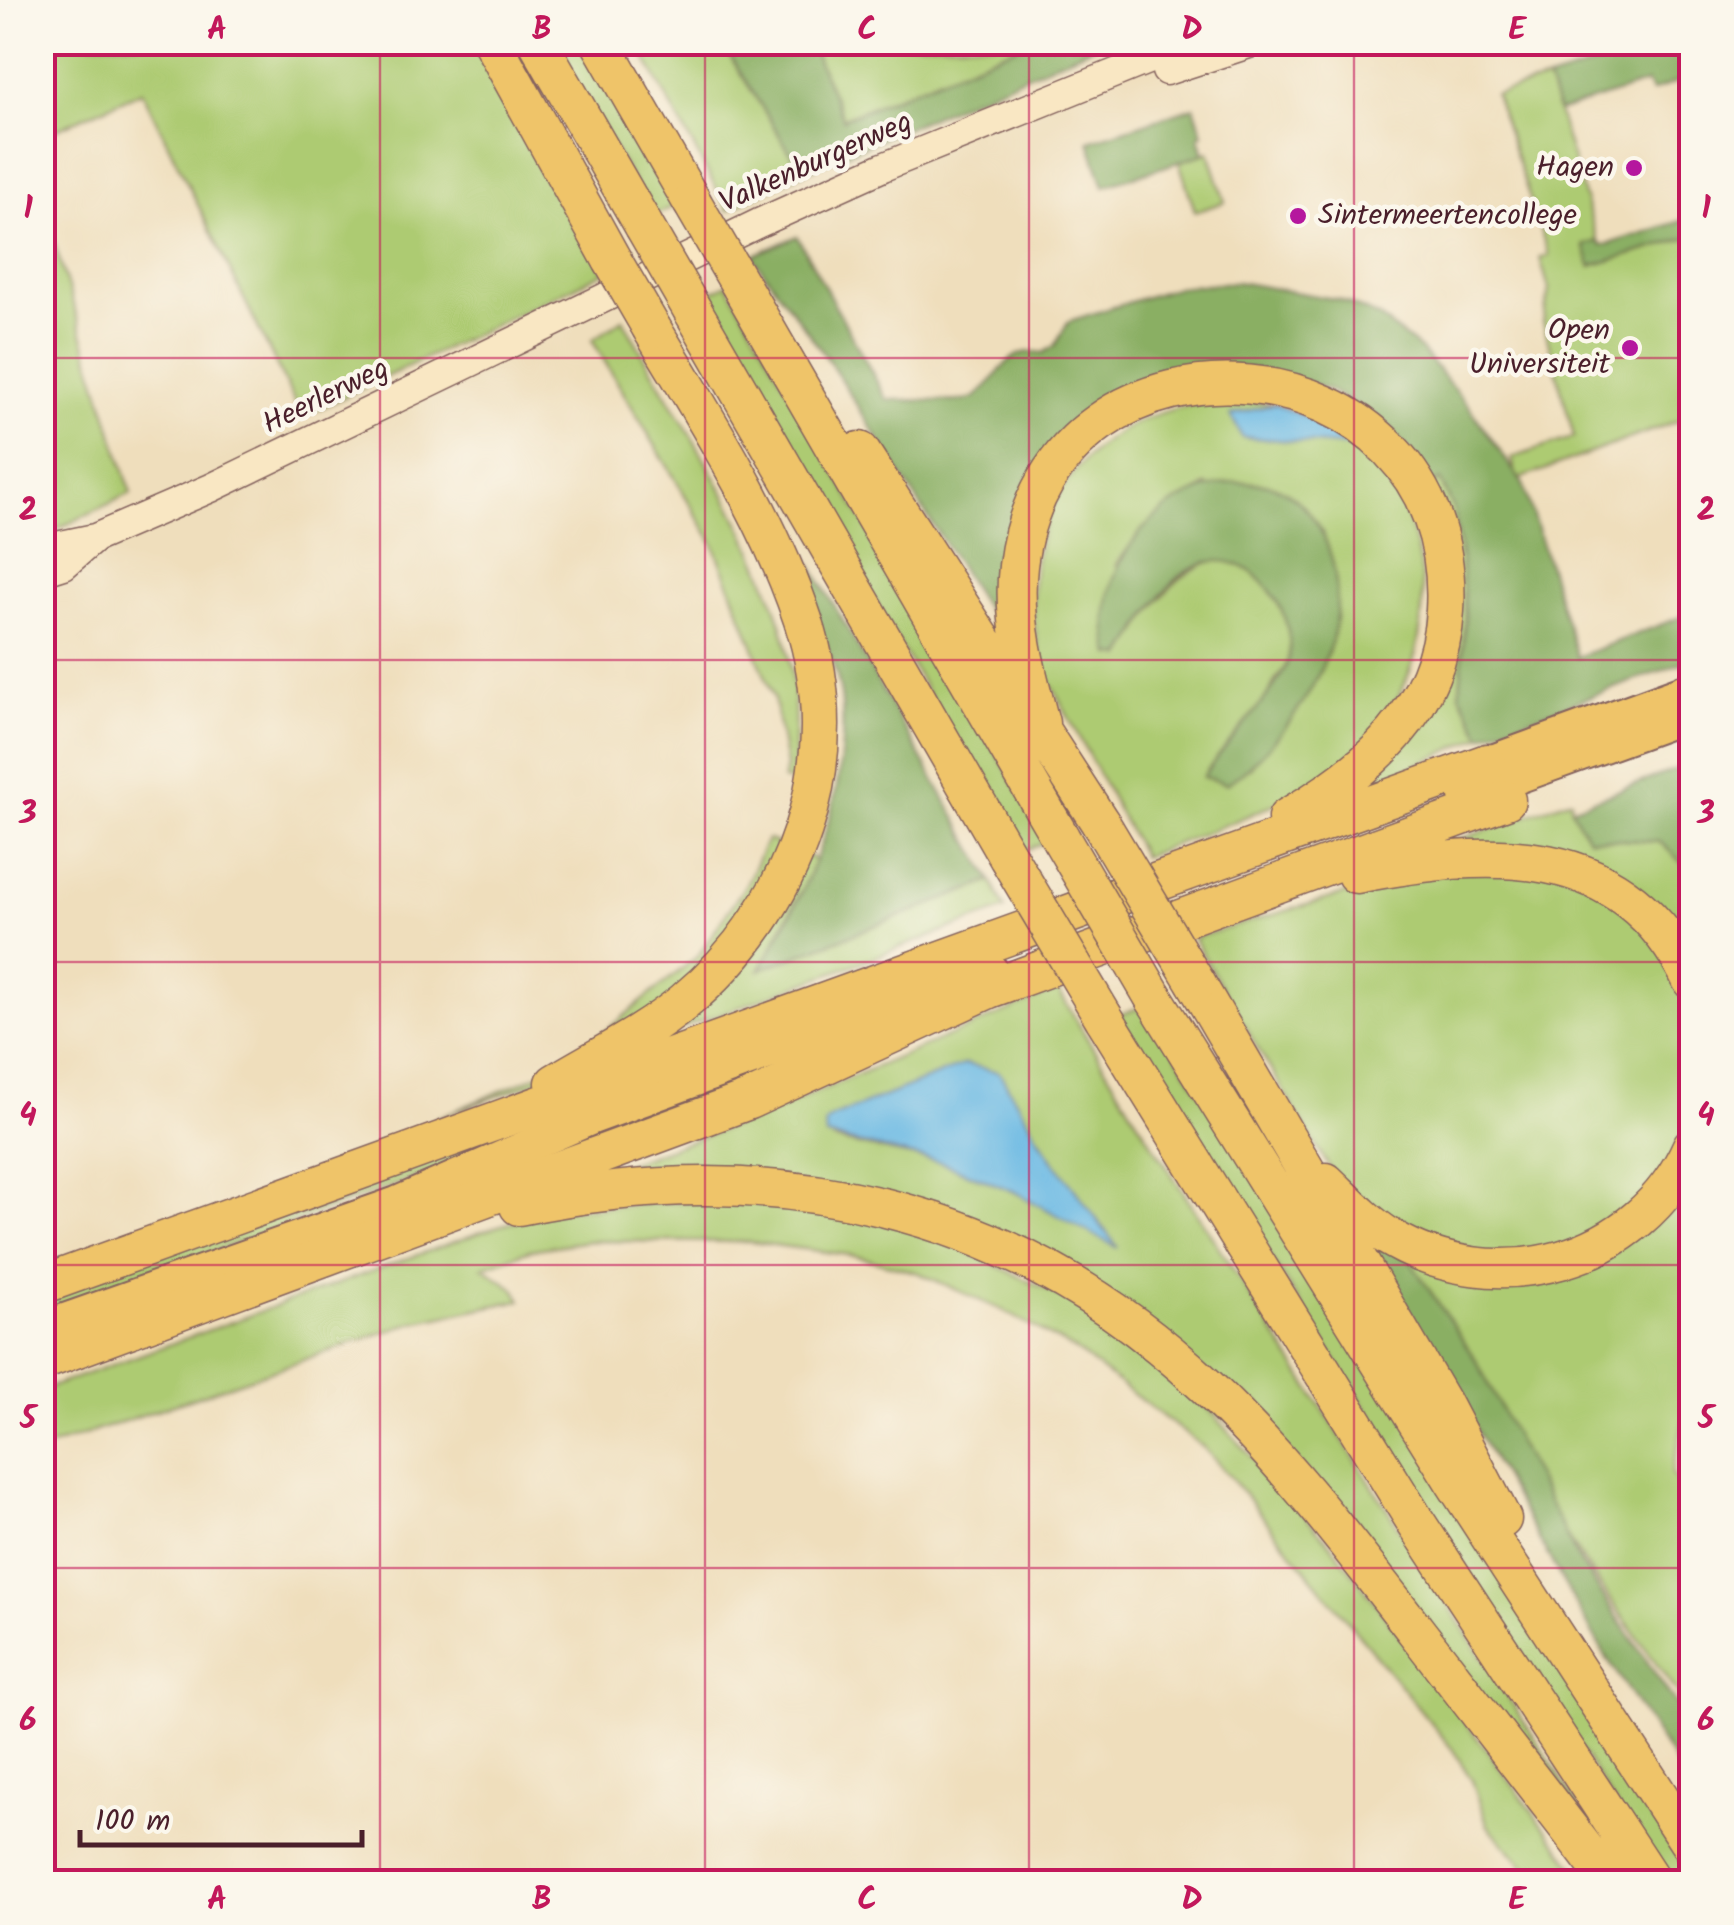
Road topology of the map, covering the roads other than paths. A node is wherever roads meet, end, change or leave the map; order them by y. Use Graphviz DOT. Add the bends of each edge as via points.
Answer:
graph roads {
  1 [pos="492,42"];
  2 [pos="538,42"];
  3 [pos="600,42"];
  4 [pos="1192,42"];
  5 [pos="1255,42"];
  6 [pos="1082,88"];
  7 [pos="745,293"];
  8 [pos="582,309"];
  9 [pos="95,538"];
  10 [pos="42,549"];
  11 [pos="42,572"];
  12 [pos="1692,688"];
  13 [pos="1692,714"];
  14 [pos="1040,723"];
  15 [pos="1681,738"];
  16 [pos="1487,763"];
  17 [pos="1506,800"];
  18 [pos="1207,861"];
  19 [pos="1266,888"];
  20 [pos="1692,981"];
  21 [pos="475,1130"];
  22 [pos="1692,1146"];
  23 [pos="1292,1147"];
  24 [pos="393,1232"];
  25 [pos="42,1285"];
  26 [pos="42,1328"];
  27 [pos="42,1361"];
  28 [pos="1536,1610"];
  29 [pos="1692,1847"];
  30 [pos="1610,1882"];
  31 [pos="1652,1882"];
  1 -- 21 [label="highway, bridge" via="788,580 804,624 819,761 811,809 776,896 720,970 631,1040"];
  2 -- 31 [label="highway, bridge" via="1104,1018 1402,1500"];
  3 -- 7 [label="highway, bridge"];
  4 -- 6 [label="street, Valkenburgerweg"];
  5 -- 6 [label="street, Valkenburgerweg" via="1155,75"];
  6 -- 8 [label="street, Valkenburgerweg" via="883,166"];
  7 -- 14 [label="highway" via="884,484"];
  7 -- 28 [label="highway, bridge" via="1154,998"];
  8 -- 9 [label="street, Heerlerweg"];
  9 -- 10 [label="street, Heerlerweg"];
  9 -- 11 [label="street, Heerlerweg" via="64,565"];
  12 -- 16 [label="main road"];
  13 -- 26 [label="main road" via="610,1112 410,1198"];
  14 -- 18 [label="highway" via="1020,641 1022,546 1044,489 1095,429 1132,404 1170,390 1244,382 1300,392 1376,438 1414,486 1442,559 1444,620 1429,684 1392,739 1337,787"];
  14 -- 23 [label="highway, bridge"];
  15 -- 17 [label="main road"];
  16 -- 18 [label="highway"];
  17 -- 19 [label="highway"];
  18 -- 21 [label="highway"];
  19 -- 20 [label="highway" via="1455,857 1549,862 1607,886 1641,911"];
  19 -- 24 [label="highway" via="989,989 749,1100"];
  21 -- 25 [label="highway"];
  22 -- 23 [label="highway" via="1658,1200 1618,1234 1565,1261 1503,1270 1450,1262 1392,1239"];
  23 -- 28 [label="highway" via="1494,1499"];
  24 -- 27 [label="highway"];
  24 -- 30 [label="highway" via="602,1190 756,1185 903,1210 1048,1271 1149,1337 1244,1423 1355,1552"];
  28 -- 29 [label="highway"];
}
